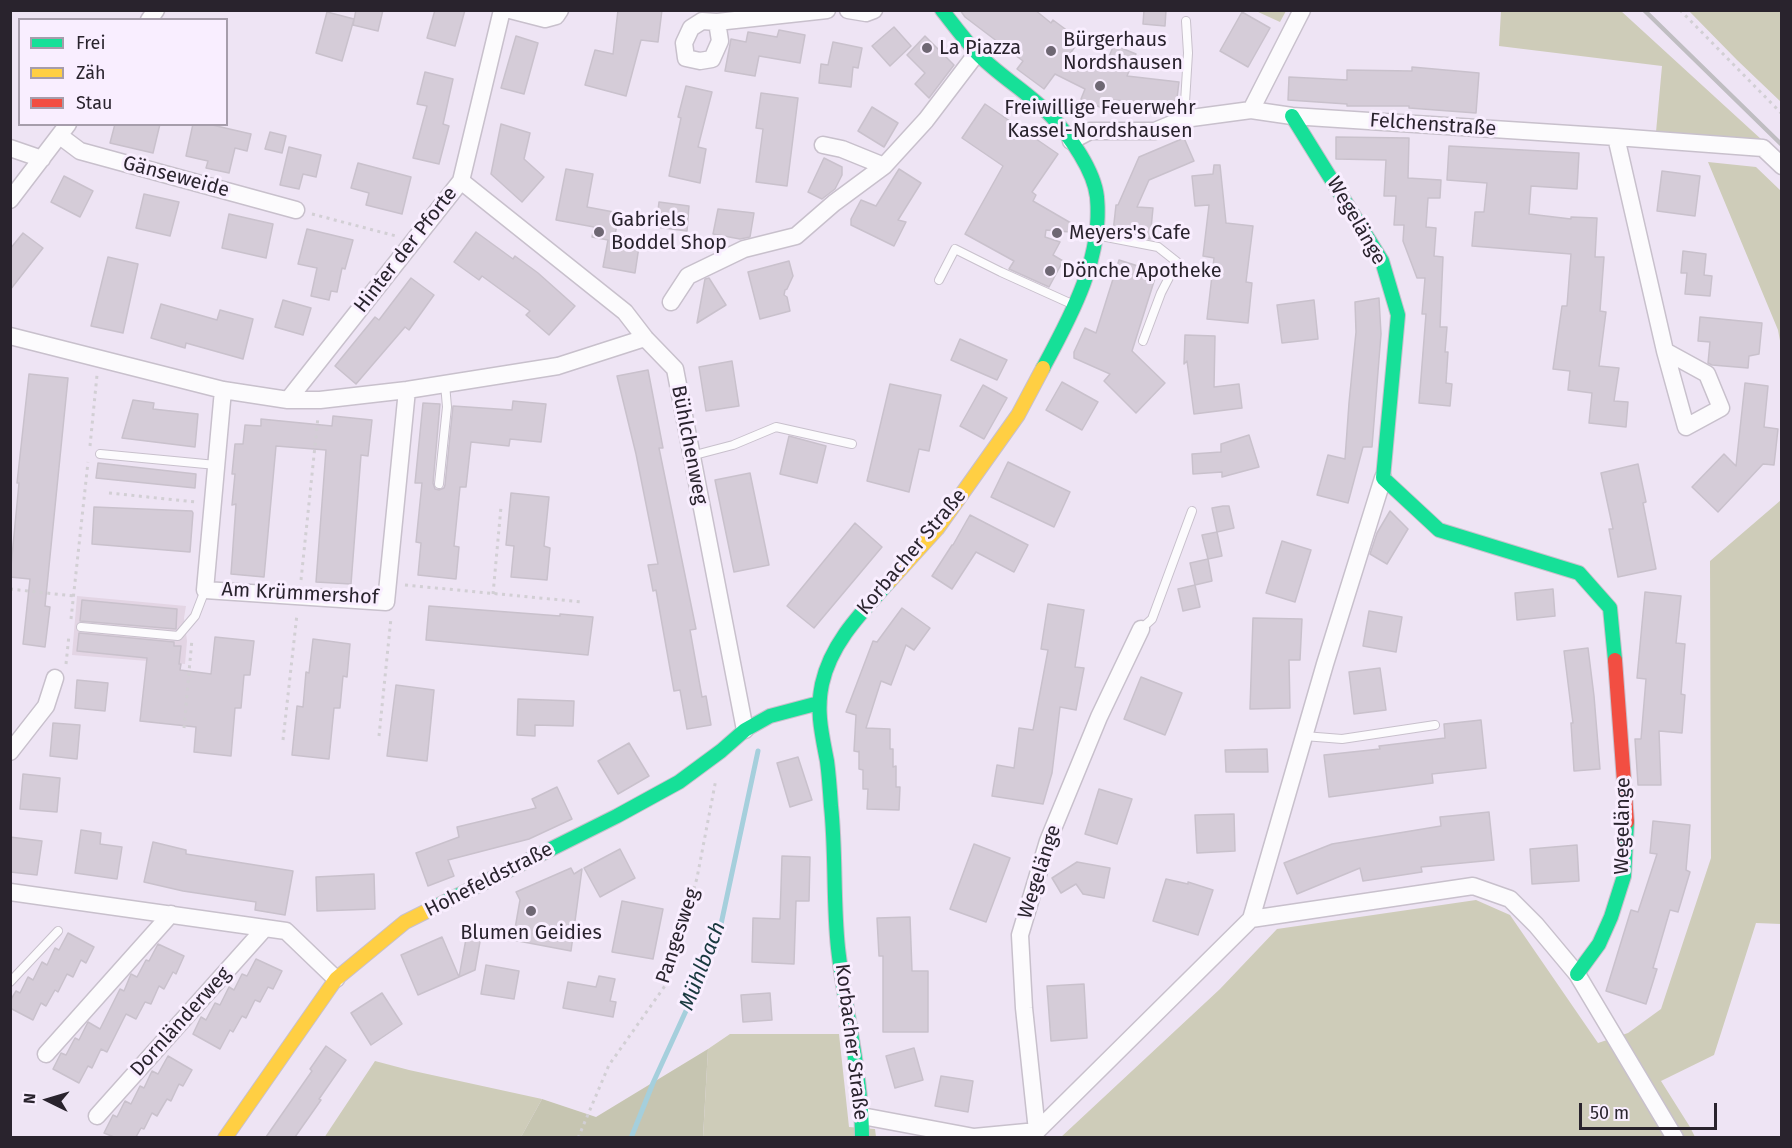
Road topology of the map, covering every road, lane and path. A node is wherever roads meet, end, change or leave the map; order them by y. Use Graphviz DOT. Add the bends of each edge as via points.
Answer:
graph roads {
  1 [pos="502,10"];
  2 [pos="510,10"];
  3 [pos="560,10"];
  4 [pos="827,10"];
  5 [pos="848,10"];
  6 [pos="874,10"];
  7 [pos="942,10"];
  8 [pos="1302,10"];
  9 [pos="1680,10"];
  10 [pos="1186,21"];
  11 [pos="717,22"];
  12 [pos="977,53"];
  13 [pos="1251,110"];
  14 [pos="1782,114"];
  15 [pos="1292,116"];
  16 [pos="1184,119"];
  17 [pos="64,130"];
  18 [pos="1616,137"];
  19 [pos="1071,141"];
  20 [pos="823,145"];
  21 [pos="10,148"];
  22 [pos="42,159"];
  23 [pos="1782,165"];
  24 [pos="885,166"];
  25 [pos="461,181"];
  26 [pos="10,200"];
  27 [pos="296,210"];
  28 [pos="1096,234"];
  29 [pos="411,244"];
  30 [pos="939,280"];
  31 [pos="671,302"];
  32 [pos="1075,305"];
  33 [pos="11,337"];
  34 [pos="645,338"];
  35 [pos="1143,341"];
  36 [pos="1665,351"];
  37 [pos="99,358"];
  38 [pos="445,383"];
  39 [pos="223,390"];
  40 [pos="407,390"];
  41 [pos="288,400"];
  42 [pos="320,400"];
  43 [pos="852,444"];
  44 [pos="100,454"];
  45 [pos="691,456"];
  46 [pos="216,465"];
  47 [pos="1383,478"];
  48 [pos="439,484"];
  49 [pos="109,493"];
  50 [pos="213,504"];
  51 [pos="501,507"];
  52 [pos="1192,511"];
  53 [pos="388,583"];
  54 [pos="10,589"];
  55 [pos="205,590"];
  56 [pos="493,594"];
  57 [pos="74,596"];
  58 [pos="299,596"];
  59 [pos="386,602"];
  60 [pos="582,602"];
  61 [pos="195,616"];
  62 [pos="81,627"];
  63 [pos="1141,629"];
  64 [pos="55,678"];
  65 [pos="819,703"];
  66 [pos="1435,725"];
  67 [pos="184,728"];
  68 [pos="745,730"];
  69 [pos="379,736"];
  70 [pos="1304,736"];
  71 [pos="283,740"];
  72 [pos="721,751"];
  73 [pos="10,752"];
  74 [pos="10,892"];
  75 [pos="171,914"];
  76 [pos="1251,920"];
  77 [pos="265,928"];
  78 [pos="58,931"];
  79 [pos="1577,974"];
  80 [pos="336,979"];
  81 [pos="10,982"];
  82 [pos="46,1054"];
  83 [pos="97,1116"];
  84 [pos="862,1116"];
  85 [pos="1037,1131"];
  86 [pos="225,1137"];
  87 [pos="578,1137"];
  88 [pos="862,1137"];
  89 [pos="1675,1137"];
  1 -- 25 [label="street, Hinter der Pforte"];
  2 -- 3 [label="street" via="544,18 556,16"];
  4 -- 11 [label="street"];
  5 -- 6 [label="street"];
  7 -- 12 [label="street, Korbacher Straße"];
  8 -- 13 [label="street"];
  9 -- 14 [label="path"];
  10 -- 16 [label="lane"];
  12 -- 19 [label="street, Korbacher Straße" via="1052,117"];
  12 -- 24 [label="street"];
  13 -- 15 [label="street, Felchenstraße"];
  13 -- 16 [label="street, Felchenstraße"];
  15 -- 18 [label="street, Felchenstraße"];
  15 -- 47 [label="street, Wegelänge" via="1382,261 1398,315"];
  16 -- 19 [label="street, Felchenstraße" via="1155,131 1090,131"];
  17 -- 22 [label="street, Gänseweide"];
  17 -- 27 [label="street, Gänseweide" via="80,151"];
  18 -- 23 [label="street, Felchenstraße" via="1763,148"];
  18 -- 36 [label="street"];
  19 -- 28 [label="street, Korbacher Straße" via="1097,195"];
  20 -- 24 [label="street"];
  21 -- 22 [label="street"];
  22 -- 26 [label="street, Gänseweide"];
  24 -- 31 [label="street" via="796,237 744,249 688,276"];
  25 -- 29 [label="street, Hinter der Pforte"];
  25 -- 34 [label="street, Bühlchenweg" via="625,312"];
  27 -- 29 [label="path" via="402,237"];
  28 -- 32 [label="street, Korbacher Straße"];
  28 -- 35 [label="lane" via="1158,248 1177,262"];
  29 -- 41 [label="street, Hinter der Pforte"];
  30 -- 32 [label="lane" via="955,249"];
  32 -- 65 [label="street, Korbacher Straße" via="1018,415 937,529 850,625 830,658"];
  33 -- 37 [label="street"];
  34 -- 38 [label="street" via="558,366"];
  34 -- 45 [label="street, Bühlchenweg" via="675,369"];
  37 -- 39 [label="street"];
  37 -- 57 [label="path"];
  38 -- 40 [label="street"];
  38 -- 48 [label="lane" via="447,408"];
  39 -- 41 [label="street"];
  39 -- 46 [label="street, Am Krümmershof"];
  40 -- 42 [label="street"];
  40 -- 53 [label="street, Am Krümmershof"];
  41 -- 42 [label="street"];
  42 -- 58 [label="path"];
  43 -- 45 [label="lane" via="776,427 733,445"];
  44 -- 46 [label="lane"];
  45 -- 68 [label="street, Bühlchenweg"];
  46 -- 50 [label="street, Am Krümmershof"];
  47 -- 70 [label="street, Wegelänge"];
  47 -- 79 [label="street, Wegelänge" via="1439,530 1579,573 1610,608 1627,820 1624,876 1599,944"];
  49 -- 50 [label="path"];
  50 -- 55 [label="street, Am Krümmershof"];
  51 -- 56 [label="path"];
  52 -- 63 [label="lane" via="1152,618"];
  53 -- 56 [label="path"];
  53 -- 59 [label="street, Am Krümmershof"];
  54 -- 57 [label="path"];
  55 -- 58 [label="street, Am Krümmershof"];
  55 -- 61 [label="lane"];
  56 -- 60 [label="path"];
  57 -- 64 [label="path" via="66,668"];
  58 -- 59 [label="street, Am Krümmershof"];
  58 -- 71 [label="path"];
  59 -- 69 [label="path" via="392,615"];
  61 -- 62 [label="lane" via="178,636"];
  61 -- 67 [label="path"];
  63 -- 85 [label="street, Wegelänge" via="1047,841 1020,935"];
  64 -- 73 [label="street" via="46,706"];
  65 -- 68 [label="street, Hohefeldstraße" via="770,716"];
  65 -- 84 [label="street, Korbacher Straße" via="834,834 838,947"];
  66 -- 70 [label="lane" via="1342,739"];
  68 -- 72 [label="street, Hohefeldstraße"];
  70 -- 76 [label="street, Wegelänge"];
  72 -- 80 [label="street, Hohefeldstraße" via="680,782 405,922"];
  72 -- 87 [label="path, Pangesweg" via="697,878 667,983 609,1065"];
  74 -- 75 [label="street"];
  75 -- 77 [label="street"];
  75 -- 82 [label="street"];
  76 -- 79 [label="street" via="1473,886 1510,899"];
  76 -- 85 [label="street, Wegelänge"];
  77 -- 80 [label="street" via="286,931"];
  77 -- 83 [label="street, Dornländerweg"];
  78 -- 81 [label="lane"];
  79 -- 89 [label="street"];
  80 -- 86 [label="street, Hohefeldstraße"];
  84 -- 85 [label="street" via="974,1137"];
  84 -- 88 [label="street, Korbacher Straße"];
}
